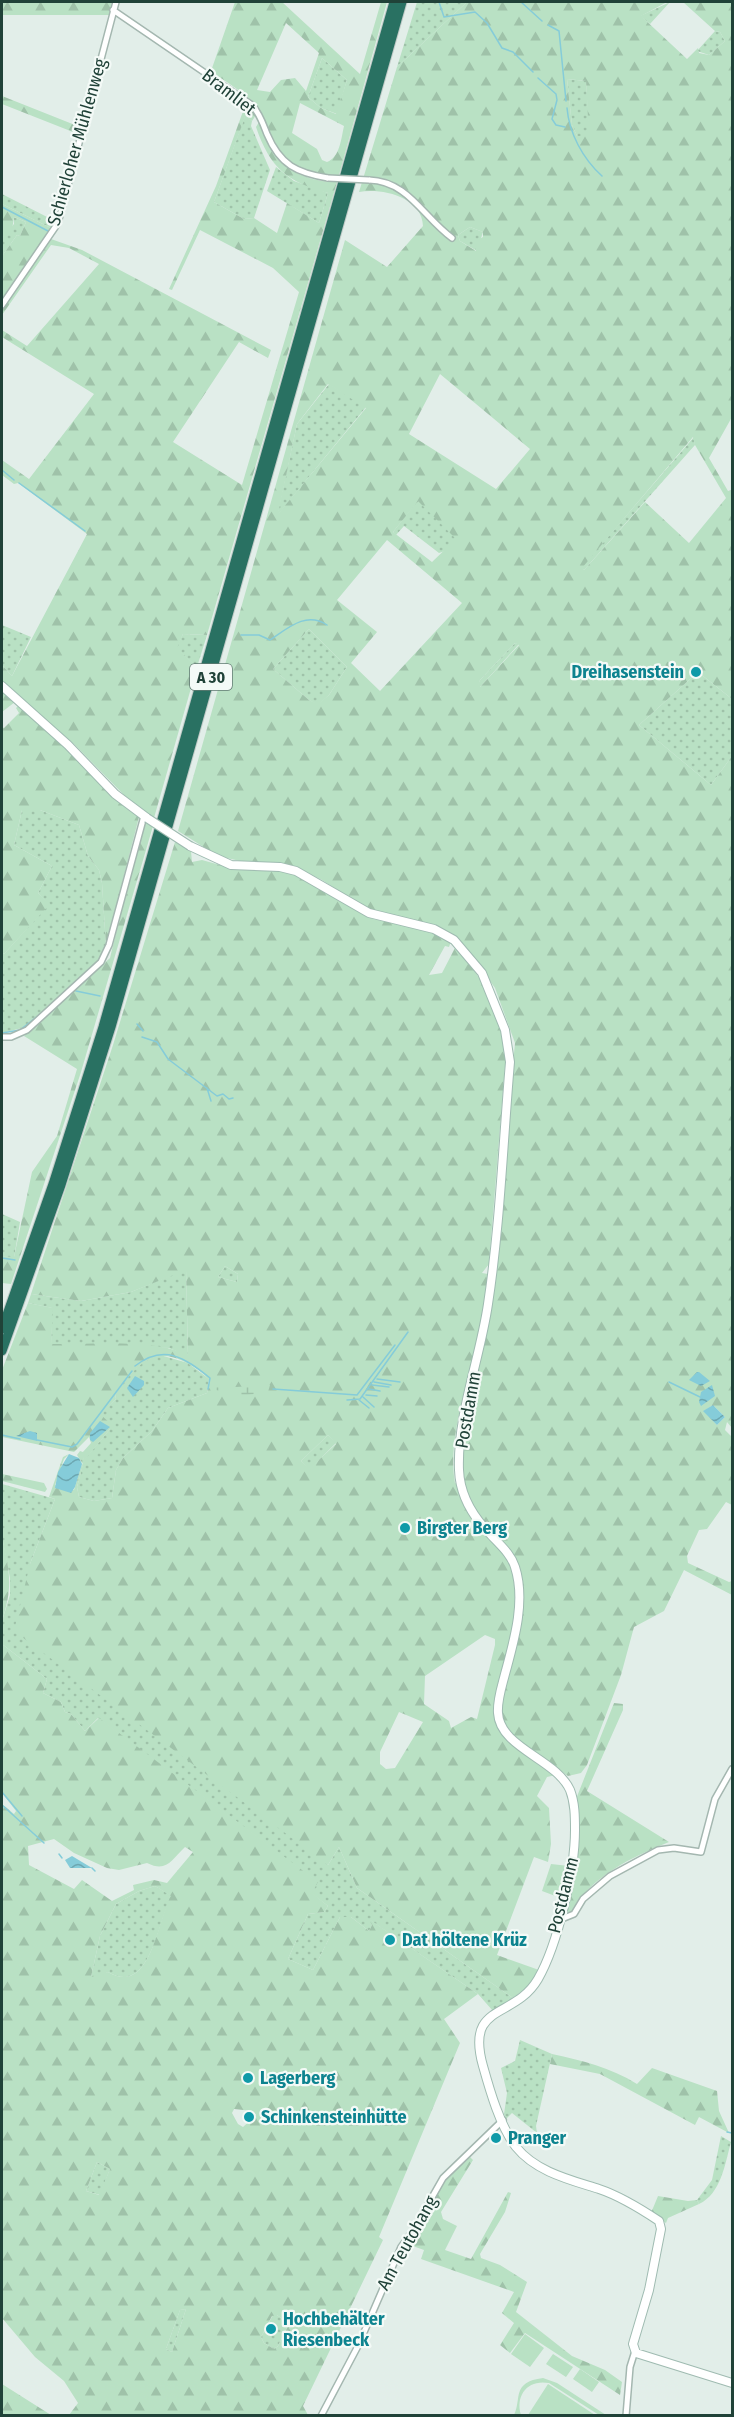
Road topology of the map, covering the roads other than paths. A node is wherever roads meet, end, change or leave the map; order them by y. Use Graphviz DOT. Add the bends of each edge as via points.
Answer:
graph roads {
  1 [pos="116,2"];
  2 [pos="394,2"];
  3 [pos="402,2"];
  4 [pos="113,10"];
  5 [pos="453,238"];
  6 [pos="2,305"];
  7 [pos="2,686"];
  8 [pos="145,817"];
  9 [pos="2,1037"];
  10 [pos="2,1329"];
  11 [pos="2,1351"];
  12 [pos="732,1769"];
  13 [pos="560,1920"];
  14 [pos="503,2120"];
  15 [pos="635,2351"];
  16 [pos="732,2383"];
  17 [pos="321,2415"];
  18 [pos="626,2415"];
  1 -- 4 [label="street, Schierloher Mühlenweg"];
  2 -- 10 [label="highway, A 30" via="106,1016"];
  3 -- 11 [label="highway, A 30" via="111,1027"];
  4 -- 5 [label="street, Bramliet, bridge" via="252,105 273,146 288,165 304,174 383,181 400,189"];
  4 -- 6 [label="street, Schierloher Mühlenweg" via="58,223"];
  7 -- 8 [label="street" via="115,794"];
  8 -- 9 [label="street" via="101,962 27,1030"];
  8 -- 13 [label="street, Postdamm, bridge" via="190,846 231,865 296,871 369,913 434,929 454,940 482,973 509,1045 510,1062 489,1299 463,1425 459,1474 473,1513 508,1552 517,1575 517,1620 499,1704 499,1722 514,1741 555,1771 573,1799 573,1869"];
  12 -- 13 [label="street" via="715,1799 701,1852 658,1850 610,1876 583,1899 574,1914"];
  13 -- 14 [label="street, Postdamm" via="538,1979 523,1996 488,2019 479,2033 483,2068"];
  14 -- 15 [label="street, Postdamm" via="513,2142 528,2158 574,2183 611,2194 659,2221 661,2229 634,2339"];
  14 -- 17 [label="street, Am Teutohang" via="443,2178 401,2247 358,2346"];
  15 -- 16 [label="street" via="639,2356"];
  15 -- 18 [label="street"];
}
